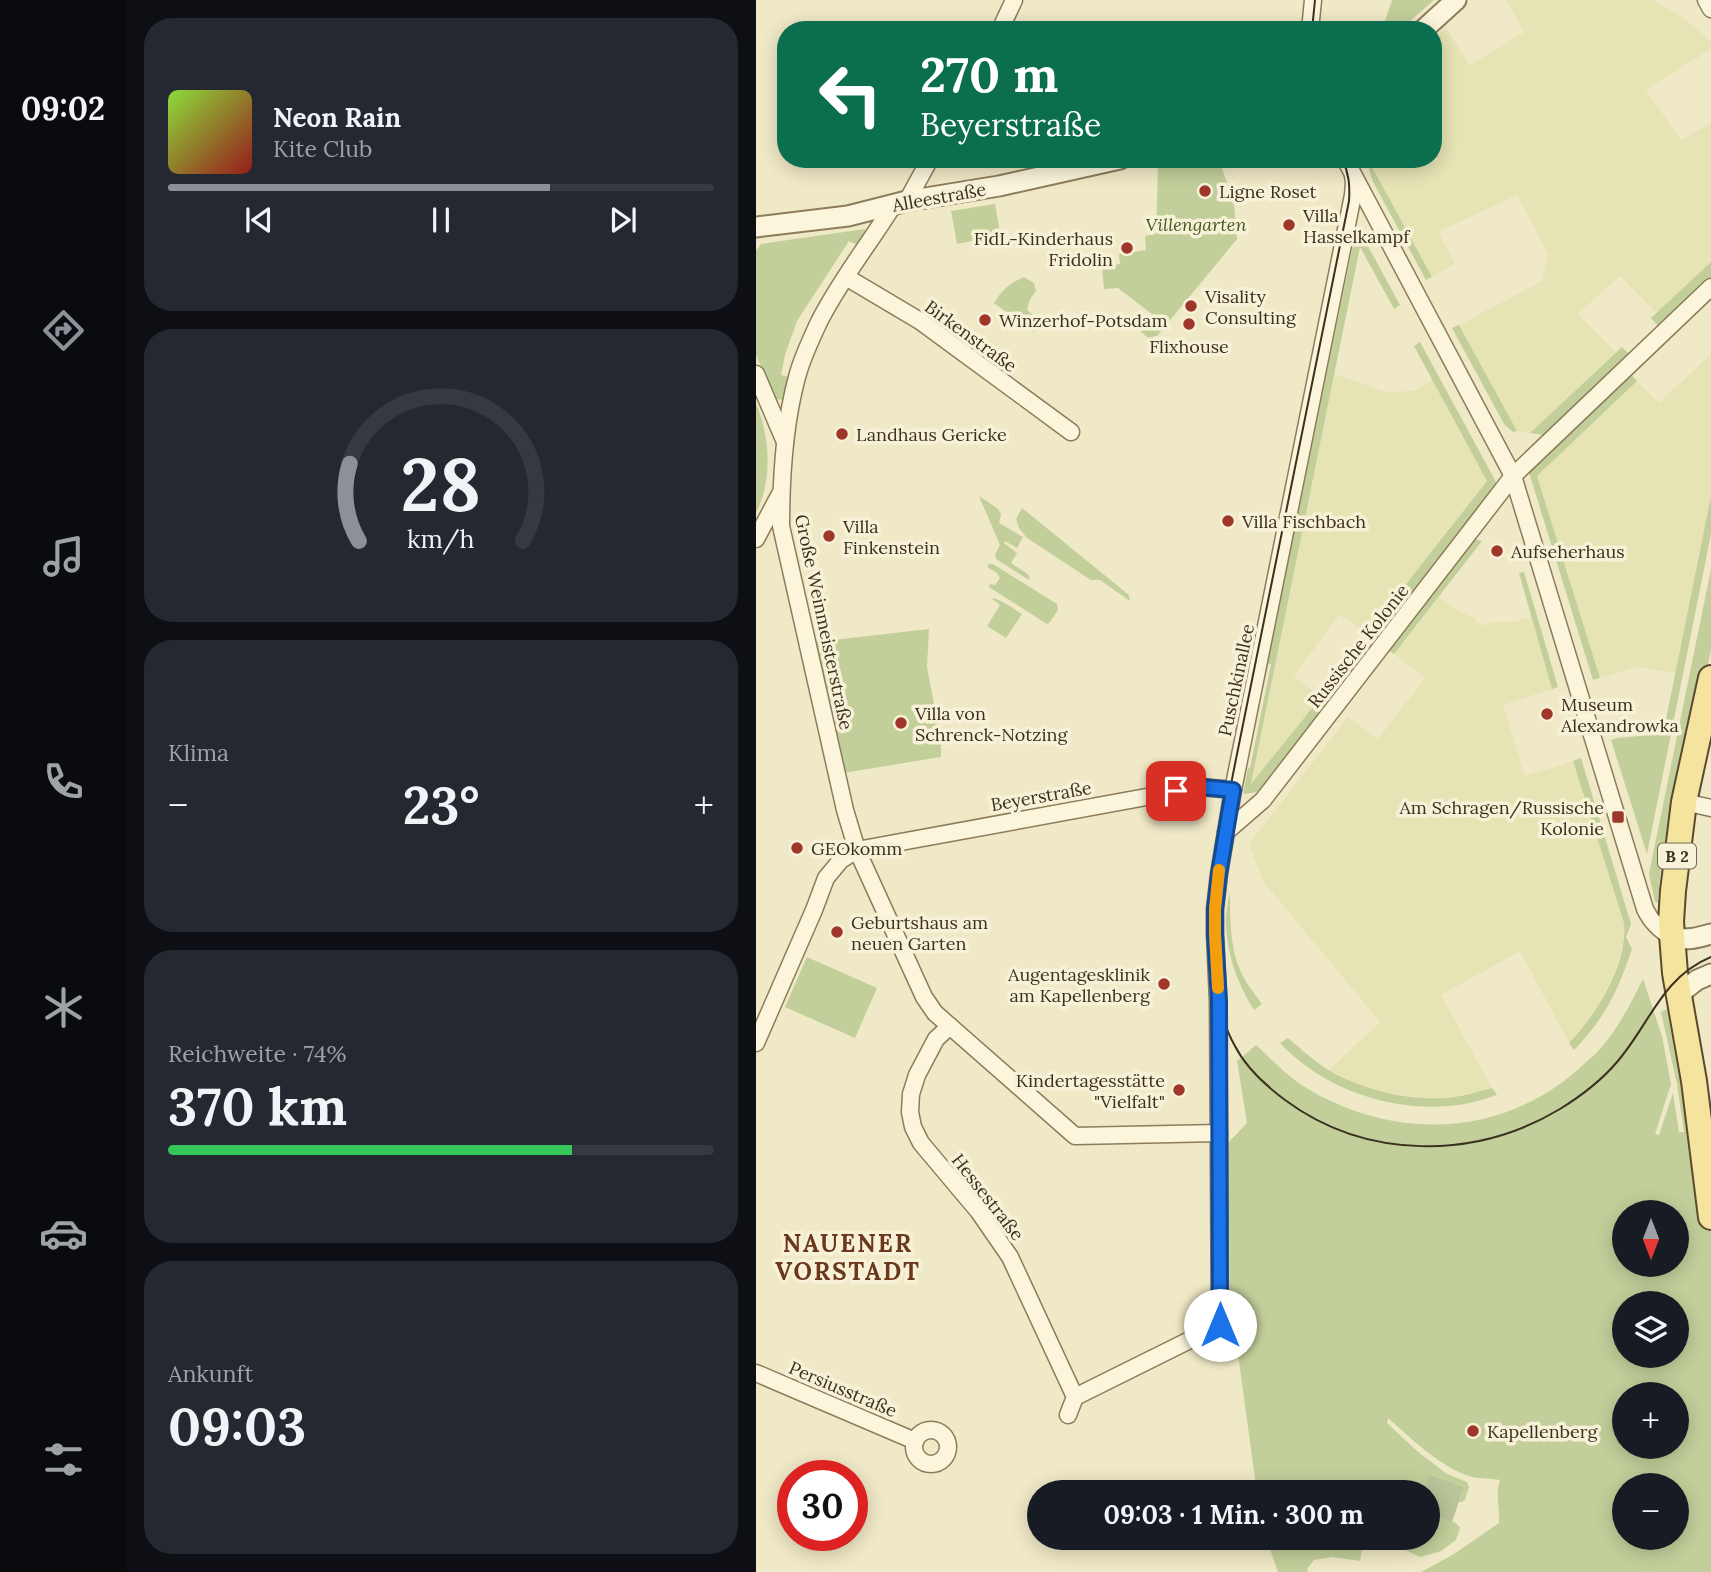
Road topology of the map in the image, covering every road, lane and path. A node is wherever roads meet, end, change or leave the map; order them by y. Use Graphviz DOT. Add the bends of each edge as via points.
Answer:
graph roads {
  1 [pos="1014,0"];
  2 [pos="1313,0"];
  3 [pos="1456,0"];
  4 [pos="1706,0"];
  5 [pos="1711,9"];
  6 [pos="1004,21"];
  7 [pos="1311,21"];
  8 [pos="1433,21"];
  9 [pos="924,168"];
  10 [pos="1081,168"];
  11 [pos="1350,168"];
  12 [pos="1353,175"];
  13 [pos="901,202"];
  14 [pos="756,227"];
  15 [pos="846,276"];
  16 [pos="1711,287"];
  17 [pos="756,374"];
  18 [pos="1071,432"];
  19 [pos="785,442"];
  20 [pos="1513,476"];
  21 [pos="781,492"];
  22 [pos="756,539"];
  23 [pos="1711,678"];
  24 [pos="1233,790"];
  25 [pos="1684,802"];
  26 [pos="1711,808"];
  27 [pos="1226,832"];
  28 [pos="857,850"];
  29 [pos="1711,934"];
  30 [pos="1672,937"];
  31 [pos="1711,974"];
  32 [pos="1679,994"];
  33 [pos="950,1026"];
  34 [pos="756,1043"];
  35 [pos="1219,1133"];
  36 [pos="1711,1217"];
  37 [pos="756,1373"];
  38 [pos="1075,1397"];
  39 [pos="1068,1415"];
  40 [pos="915,1441"];
  1 -- 6 [label="street"];
  2 -- 7 [label="street"];
  3 -- 8 [label="street"];
  4 -- 5 [label="street"];
  9 -- 13 [label="street, Große Weinmeisterstraße"];
  10 -- 13 [label="street, Alleestraße"];
  11 -- 12 [label="street"];
  12 -- 20 [label="street"];
  12 -- 24 [label="street, Puschkinallee" via="1353,195"];
  13 -- 14 [label="street, Alleestraße" via="848,216"];
  13 -- 15 [label="street, Große Weinmeisterstraße"];
  15 -- 18 [label="street, Birkenstraße" via="920,321"];
  15 -- 19 [label="street, Große Weinmeisterstraße" via="820,320 797,376"];
  16 -- 20 [label="street, Russische Kolonie"];
  17 -- 19 [label="street"];
  19 -- 21 [label="street, Große Weinmeisterstraße"];
  20 -- 27 [label="street, Russische Kolonie" via="1263,800"];
  20 -- 30 [label="street" via="1646,909 1654,924"];
  21 -- 22 [label="street"];
  21 -- 28 [label="street, Große Weinmeisterstraße" via="781,526"];
  23 -- 25 [label="main road, B 2"];
  24 -- 27 [label="street, Puschkinallee"];
  24 -- 28 [label="street, Beyerstraße" via="1201,787"];
  25 -- 26 [label="street"];
  25 -- 30 [label="main road, B 2"];
  27 -- 35 [label="street, Puschkinallee" via="1215,909"];
  28 -- 33 [label="street, Große Weinmeisterstraße" via="923,997"];
  28 -- 34 [label="street" via="826,878"];
  29 -- 30 [label="street"];
  30 -- 32 [label="main road, B 2"];
  31 -- 32 [label="street"];
  32 -- 36 [label="main road, B 2"];
  33 -- 35 [label="street, Große Weinmeisterstraße" via="1075,1136"];
  33 -- 38 [label="street, Hessestraße" via="936,1039 917,1075 911,1094 912,1127 1010,1257"];
  35 -- 38 [label="street, Puschkinallee" via="1220,1325"];
  37 -- 40 [label="street, Persiusstraße"];
  38 -- 39 [label="street"];
}
